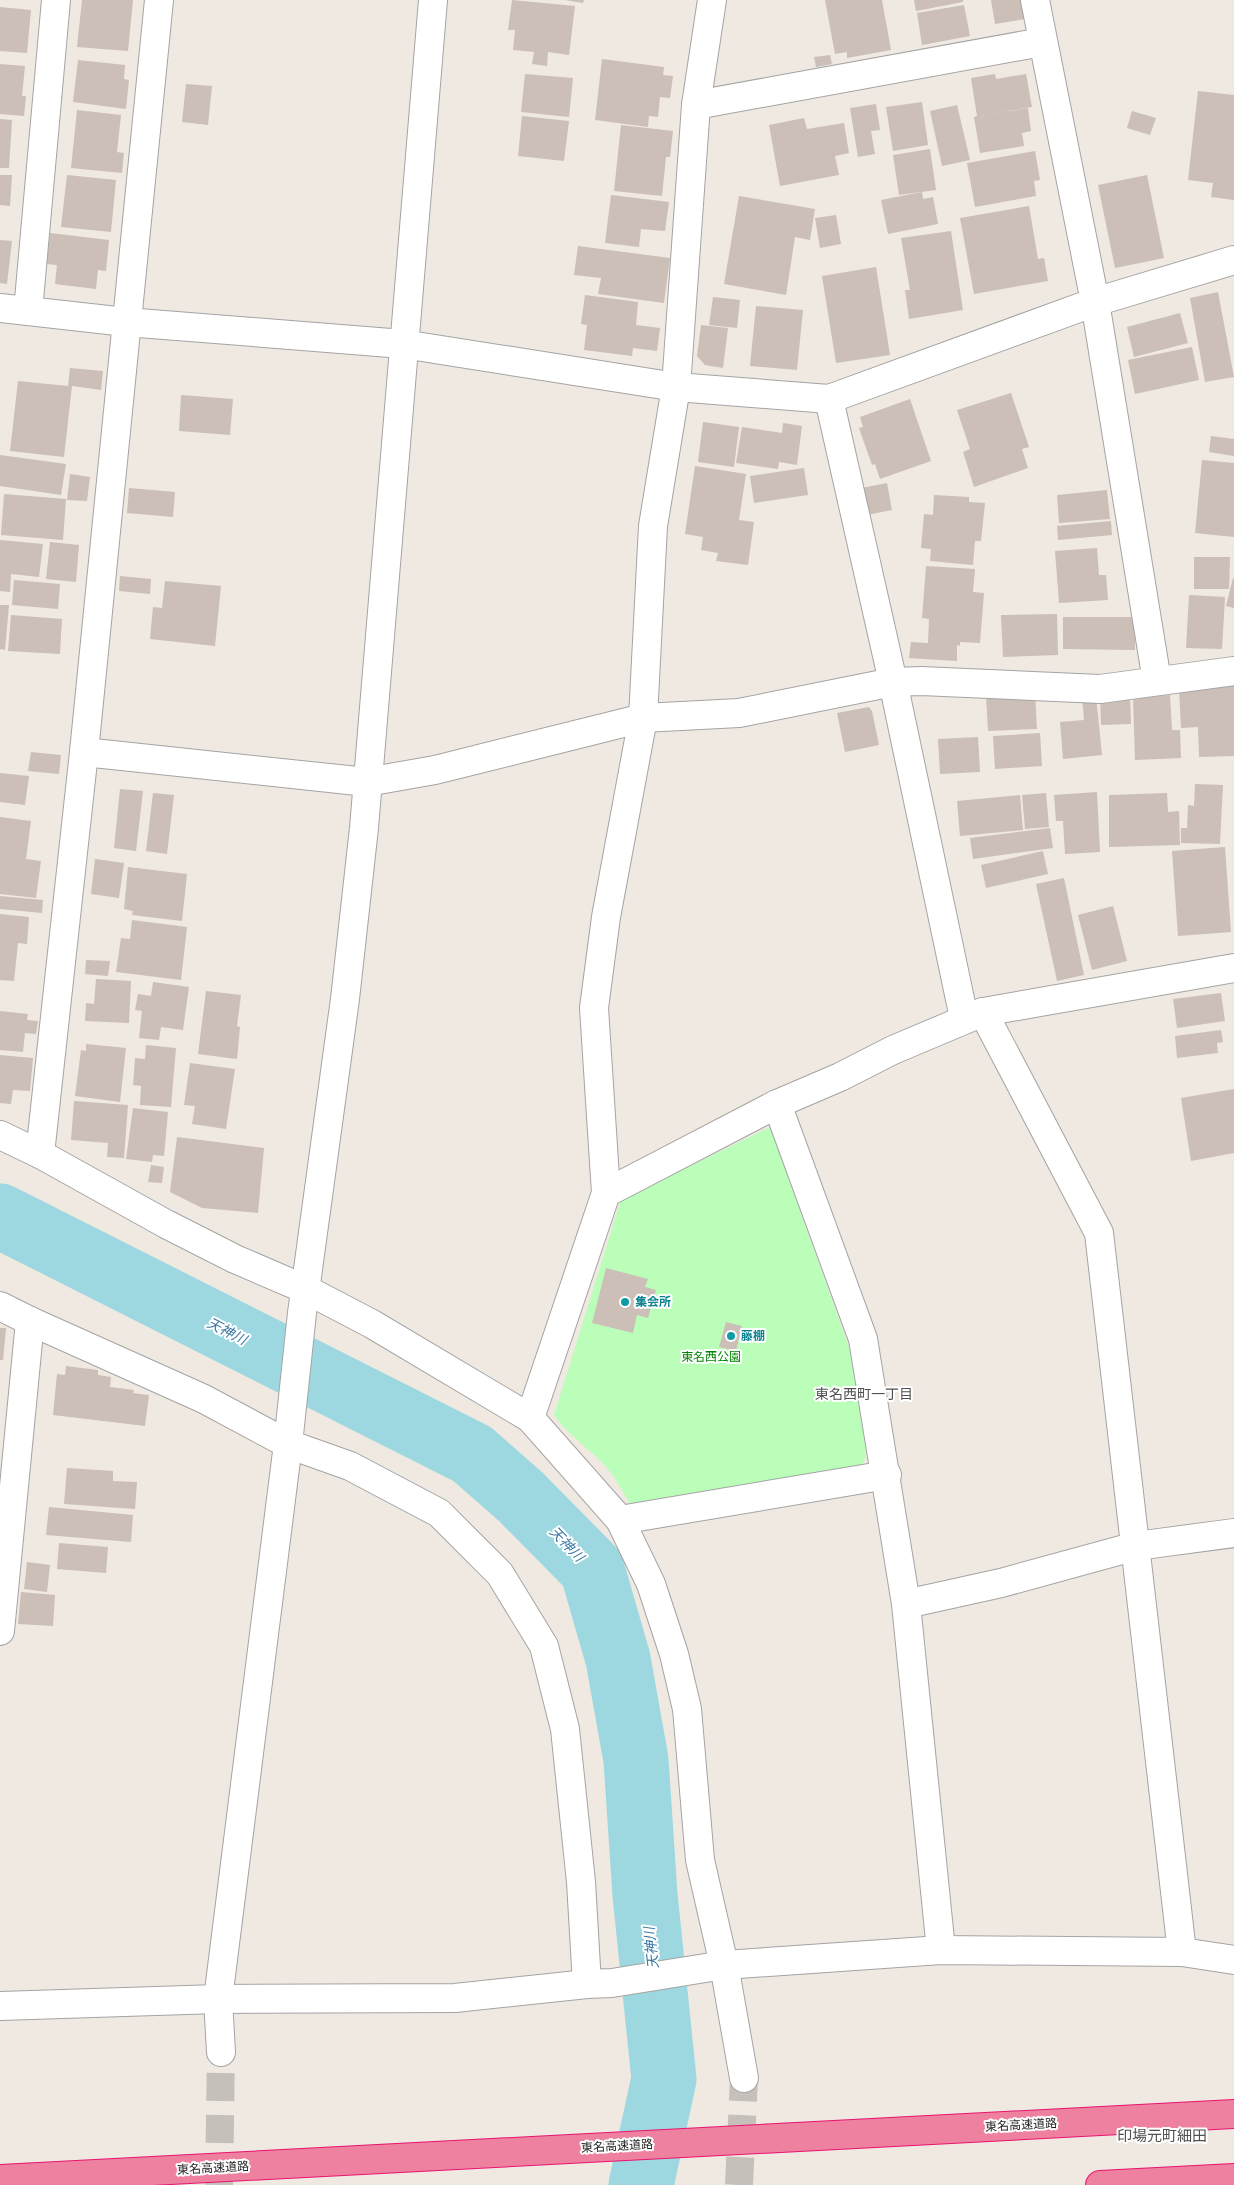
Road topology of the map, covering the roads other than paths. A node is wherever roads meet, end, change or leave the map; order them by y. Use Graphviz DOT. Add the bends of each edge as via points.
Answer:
graph roads {
  1 [pos="56,0"];
  2 [pos="159,0"];
  3 [pos="433,0"];
  4 [pos="712,0"];
  5 [pos="1035,0"];
  6 [pos="1042,42"];
  7 [pos="696,105"];
  8 [pos="1234,260"];
  9 [pos="1095,302"];
  10 [pos="0,308"];
  11 [pos="28,311"];
  12 [pos="126,322"];
  13 [pos="404,344"];
  14 [pos="676,387"];
  15 [pos="829,398"];
  16 [pos="1234,671"];
  17 [pos="1157,681"];
  18 [pos="893,682"];
  19 [pos="643,718"];
  20 [pos="84,752"];
  21 [pos="367,782"];
  22 [pos="1234,968"];
  23 [pos="974,1015"];
  24 [pos="777,1104"];
  25 [pos="0,1135"];
  26 [pos="40,1154"];
  27 [pos="606,1192"];
  28 [pos="304,1302"];
  29 [pos="0,1306"];
  30 [pos="30,1322"];
  31 [pos="530,1418"];
  32 [pos="288,1444"];
  33 [pos="887,1475"];
  34 [pos="620,1520"];
  35 [pos="1234,1533"];
  36 [pos="1136,1546"];
  37 [pos="906,1604"];
  38 [pos="0,1631"];
  39 [pos="941,1950"];
  40 [pos="1182,1952"];
  41 [pos="1234,1960"];
  42 [pos="715,1966"];
  43 [pos="600,1984"];
  44 [pos="218,1999"];
  45 [pos="0,2006"];
  46 [pos="221,2052"];
  47 [pos="744,2078"];
  48 [pos="1234,2114"];
  49 [pos="1234,2178"];
  50 [pos="0,2179"];
  51 [pos="1100,2185"];
  1 -- 11 [label="street"];
  2 -- 12 [label="street"];
  3 -- 13 [label="street"];
  4 -- 7 [label="street"];
  5 -- 6 [label="street"];
  6 -- 7 [label="street"];
  6 -- 9 [label="street"];
  7 -- 14 [label="street"];
  8 -- 9 [label="street"];
  9 -- 15 [label="street"];
  9 -- 17 [label="street"];
  10 -- 11 [label="street"];
  11 -- 12 [label="street"];
  12 -- 13 [label="street"];
  12 -- 20 [label="street"];
  13 -- 14 [label="street"];
  13 -- 21 [label="street"];
  14 -- 15 [label="street"];
  14 -- 19 [label="street" via="653,526"];
  15 -- 18 [label="street"];
  16 -- 17 [label="street"];
  17 -- 18 [label="street" via="1100,688"];
  18 -- 19 [label="street" via="739,713"];
  18 -- 23 [label="street"];
  19 -- 21 [label="street" via="435,770"];
  19 -- 27 [label="street" via="606,917 594,1008"];
  20 -- 21 [label="street"];
  20 -- 26 [label="street"];
  21 -- 28 [label="street" via="345,999"];
  22 -- 23 [label="street"];
  23 -- 24 [label="street"];
  23 -- 36 [label="street" via="1099,1233"];
  24 -- 27 [label="street"];
  24 -- 33 [label="street" via="863,1339"];
  25 -- 26 [label="street"];
  26 -- 28 [label="street" via="174,1229 235,1259"];
  27 -- 31 [label="street"];
  28 -- 31 [label="street" via="372,1324"];
  28 -- 32 [label="street"];
  29 -- 30 [label="street"];
  30 -- 32 [label="street" via="204,1399"];
  30 -- 38 [label="street"];
  31 -- 34 [label="street"];
  32 -- 43 [label="street" via="350,1466 439,1513 500,1574 544,1646 565,1729 581,1882"];
  32 -- 44 [label="street"];
  33 -- 34 [label="street"];
  33 -- 37 [label="street"];
  34 -- 42 [label="street" via="651,1584 674,1654 687,1709 700,1860"];
  35 -- 36 [label="street"];
  36 -- 37 [label="street" via="1001,1583"];
  36 -- 40 [label="street"];
  37 -- 39 [label="street"];
  39 -- 40 [label="street"];
  39 -- 42 [label="street"];
  40 -- 41 [label="street"];
  42 -- 43 [label="street"];
  42 -- 47 [label="street"];
  43 -- 44 [label="street" via="456,1998"];
  44 -- 45 [label="street"];
  44 -- 46 [label="street"];
  48 -- 50 [label="highway, 東名高速道路"];
  49 -- 51 [label="highway"];
}
